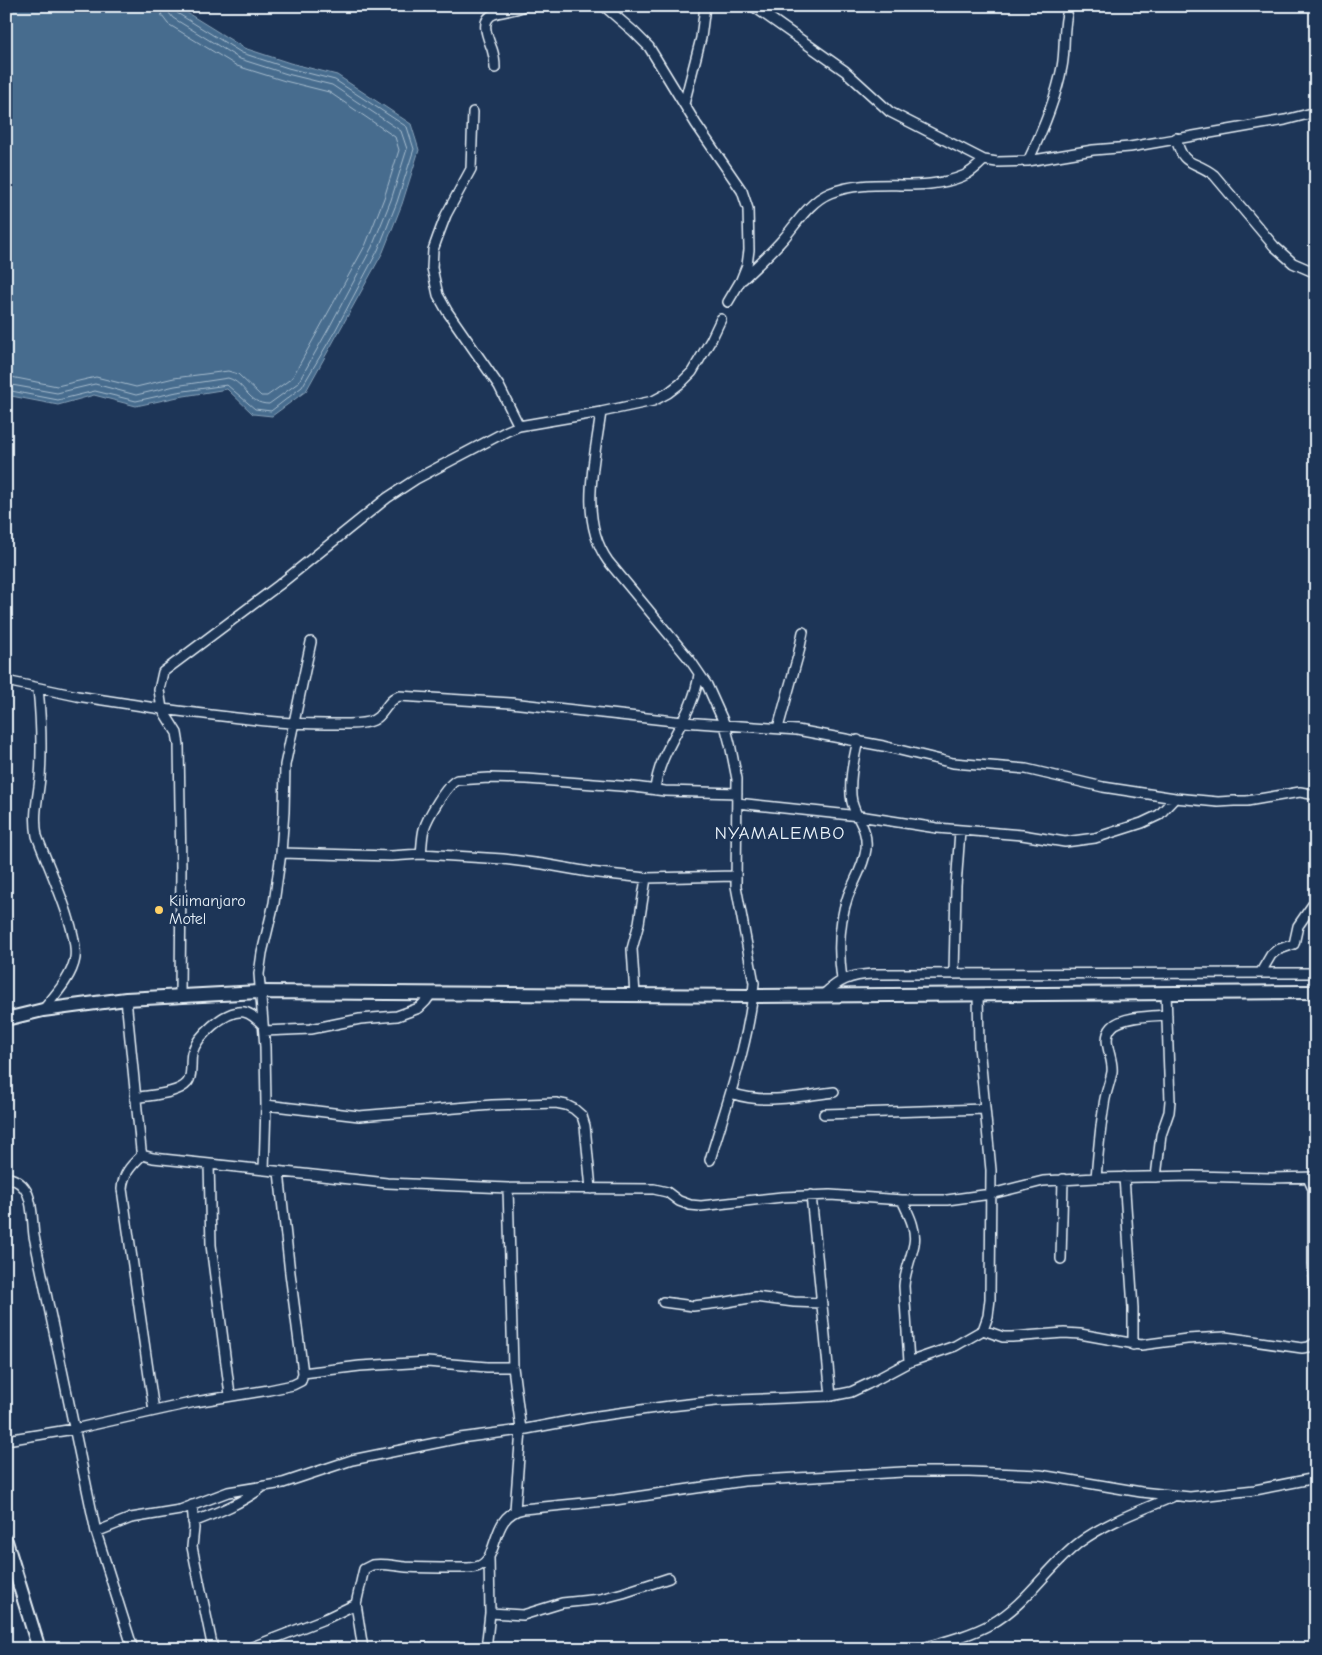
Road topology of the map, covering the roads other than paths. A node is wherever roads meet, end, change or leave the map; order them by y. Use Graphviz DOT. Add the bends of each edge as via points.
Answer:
graph roads {
  1 [pos="524,6"];
  2 [pos="604,6"];
  3 [pos="705,6"];
  4 [pos="752,6"];
  5 [pos="1070,6"];
  6 [pos="495,68"];
  7 [pos="684,104"];
  8 [pos="473,112"];
  9 [pos="1316,112"];
  10 [pos="1176,138"];
  11 [pos="984,160"];
  12 [pos="1028,161"];
  13 [pos="1316,273"];
  14 [pos="741,280"];
  15 [pos="728,302"];
  16 [pos="721,319"];
  17 [pos="601,412"];
  18 [pos="519,426"];
  19 [pos="803,632"];
  20 [pos="311,642"];
  21 [pos="699,674"];
  22 [pos="6,681"];
  23 [pos="38,688"];
  24 [pos="162,709"];
  25 [pos="683,722"];
  26 [pos="293,724"];
  27 [pos="725,724"];
  28 [pos="778,728"];
  29 [pos="858,740"];
  30 [pos="655,790"];
  31 [pos="737,793"];
  32 [pos="1316,794"];
  33 [pos="1175,798"];
  34 [pos="737,803"];
  35 [pos="859,816"];
  36 [pos="960,831"];
  37 [pos="282,853"];
  38 [pos="421,854"];
  39 [pos="735,876"];
  40 [pos="646,878"];
  41 [pos="1316,900"];
  42 [pos="1261,972"];
  43 [pos="1316,973"];
  44 [pos="954,974"];
  45 [pos="842,980"];
  46 [pos="259,992"];
  47 [pos="1316,992"];
  48 [pos="1166,993"];
  49 [pos="431,994"];
  50 [pos="978,994"];
  51 [pos="180,995"];
  52 [pos="635,995"];
  53 [pos="823,995"];
  54 [pos="753,996"];
  55 [pos="126,999"];
  56 [pos="43,1010"];
  57 [pos="1167,1016"];
  58 [pos="6,1019"];
  59 [pos="263,1028"];
  60 [pos="834,1092"];
  61 [pos="731,1093"];
  62 [pos="136,1098"];
  63 [pos="266,1105"];
  64 [pos="985,1109"];
  65 [pos="824,1114"];
  66 [pos="142,1155"];
  67 [pos="710,1160"];
  68 [pos="209,1164"];
  69 [pos="264,1170"];
  70 [pos="279,1172"];
  71 [pos="6,1177"];
  72 [pos="1124,1177"];
  73 [pos="1156,1177"];
  74 [pos="1096,1178"];
  75 [pos="1312,1178"];
  76 [pos="1064,1180"];
  77 [pos="508,1188"];
  78 [pos="591,1189"];
  79 [pos="991,1194"];
  80 [pos="811,1195"];
  81 [pos="902,1200"];
  82 [pos="1061,1259"];
  83 [pos="663,1302"];
  84 [pos="821,1303"];
  85 [pos="1315,1305"];
  86 [pos="983,1330"];
  87 [pos="1315,1344"];
  88 [pos="1133,1345"];
  89 [pos="909,1362"];
  90 [pos="513,1367"];
  91 [pos="303,1372"];
  92 [pos="230,1395"];
  93 [pos="831,1396"];
  94 [pos="154,1411"];
  95 [pos="74,1429"];
  96 [pos="521,1430"];
  97 [pos="6,1440"];
  98 [pos="1316,1478"];
  99 [pos="266,1485"];
  100 [pos="1173,1496"];
  101 [pos="192,1505"];
  102 [pos="515,1510"];
  103 [pos="193,1522"];
  104 [pos="96,1532"];
  105 [pos="6,1541"];
  106 [pos="489,1557"];
  107 [pos="669,1578"];
  108 [pos="356,1604"];
  109 [pos="490,1613"];
  110 [pos="39,1649"];
  111 [pos="133,1649"];
  112 [pos="213,1649"];
  113 [pos="247,1649"];
  114 [pos="363,1649"];
  115 [pos="486,1649"];
  116 [pos="919,1649"];
  1 -- 6 [label="street" via="488,18 486,34"];
  2 -- 7 [label="street" via="649,47"];
  3 -- 7 [label="street" via="701,38"];
  4 -- 11 [label="street" via="846,71 890,112"];
  5 -- 12 [label="street" via="1062,69 1045,123"];
  7 -- 14 [label="street" via="742,191 748,209 749,250"];
  8 -- 18 [label="street" via="471,169 446,215 433,250 434,282 447,311 499,386"];
  9 -- 10 [label="street"];
  10 -- 12 [label="street"];
  10 -- 13 [label="street" via="1184,159 1218,179 1274,246 1292,263"];
  11 -- 12 [label="street"];
  11 -- 14 [label="street" via="964,176 949,181 859,186 828,194 814,204 766,258"];
  14 -- 15 [label="street"];
  16 -- 17 [label="street" via="700,360 681,383 653,401"];
  17 -- 18 [label="street"];
  17 -- 21 [label="street" via="591,508 600,551"];
  18 -- 24 [label="street" via="416,479 387,498 286,580 163,672 159,690"];
  19 -- 28 [label="street"];
  20 -- 26 [label="street"];
  21 -- 25 [label="street" via="694,698"];
  21 -- 27 [label="street"];
  22 -- 23 [label="street"];
  23 -- 24 [label="street"];
  23 -- 56 [label="street" via="41,755 35,824 70,924 75,952 71,971"];
  24 -- 26 [label="street"];
  24 -- 51 [label="street" via="177,733 179,745"];
  25 -- 26 [label="street" via="519,704 406,696 392,699 379,718 368,722"];
  25 -- 27 [label="street"];
  25 -- 30 [label="street" via="659,767"];
  26 -- 37 [label="street" via="285,765"];
  27 -- 28 [label="street"];
  27 -- 31 [label="street" via="735,764"];
  28 -- 29 [label="street"];
  29 -- 33 [label="street" via="953,762 1026,768 1103,787"];
  29 -- 35 [label="street" via="851,790"];
  30 -- 31 [label="street"];
  30 -- 38 [label="street" via="541,779 457,780 446,790 426,822"];
  31 -- 34 [label="street"];
  32 -- 33 [label="street" via="1300,792 1234,802"];
  33 -- 36 [label="street" via="1164,811 1152,818 1080,841"];
  34 -- 35 [label="street"];
  34 -- 39 [label="street"];
  35 -- 36 [label="street"];
  35 -- 45 [label="street" via="866,849 842,916 839,948"];
  36 -- 44 [label="street"];
  37 -- 38 [label="street"];
  37 -- 46 [label="street" via="262,953"];
  38 -- 40 [label="street" via="503,859"];
  39 -- 40 [label="street"];
  39 -- 54 [label="street" via="753,975"];
  40 -- 52 [label="street" via="632,949"];
  41 -- 42 [label="street" via="1298,926 1294,944 1271,955"];
  42 -- 43 [label="street"];
  42 -- 44 [label="street"];
  44 -- 45 [label="street" via="861,974"];
  45 -- 53 [label="street"];
  46 -- 49 [label="street"];
  46 -- 51 [label="street"];
  46 -- 59 [label="street"];
  47 -- 48 [label="street"];
  48 -- 50 [label="street"];
  48 -- 57 [label="street"];
  49 -- 52 [label="street"];
  49 -- 59 [label="street" via="419,1008 397,1016 360,1019 311,1029"];
  50 -- 53 [label="street"];
  50 -- 64 [label="street"];
  51 -- 55 [label="street"];
  52 -- 54 [label="street"];
  53 -- 54 [label="street"];
  54 -- 61 [label="street"];
  55 -- 56 [label="street"];
  55 -- 62 [label="street"];
  56 -- 58 [label="street"];
  57 -- 73 [label="street" via="1170,1101"];
  57 -- 74 [label="street" via="1128,1020 1114,1024 1110,1030 1107,1038 1112,1072 1104,1105"];
  59 -- 62 [label="street" via="244,1012 221,1019 195,1045 187,1083 177,1090"];
  59 -- 63 [label="street"];
  60 -- 61 [label="street" via="764,1099 744,1098"];
  61 -- 67 [label="street"];
  62 -- 66 [label="street"];
  63 -- 69 [label="street"];
  63 -- 78 [label="street" via="360,1116 485,1105 566,1105 582,1116 585,1126"];
  64 -- 65 [label="street"];
  64 -- 79 [label="street"];
  66 -- 68 [label="street"];
  66 -- 94 [label="street" via="128,1168 122,1189"];
  68 -- 69 [label="street"];
  68 -- 92 [label="street" via="212,1245"];
  69 -- 70 [label="street"];
  70 -- 77 [label="street" via="387,1183"];
  70 -- 91 [label="street"];
  71 -- 95 [label="street" via="18,1180 27,1189"];
  72 -- 73 [label="street"];
  72 -- 74 [label="street"];
  72 -- 88 [label="street"];
  73 -- 75 [label="street"];
  74 -- 76 [label="street"];
  75 -- 85 [label="street"];
  76 -- 79 [label="street"];
  76 -- 82 [label="street"];
  77 -- 78 [label="street"];
  77 -- 90 [label="street"];
  78 -- 80 [label="street" via="654,1190 667,1192 680,1201 695,1205"];
  79 -- 81 [label="street" via="947,1200"];
  79 -- 86 [label="street" via="990,1299"];
  80 -- 81 [label="street"];
  80 -- 84 [label="street"];
  81 -- 89 [label="street" via="914,1235 904,1276"];
  83 -- 84 [label="street" via="693,1306 755,1297"];
  84 -- 93 [label="street"];
  86 -- 88 [label="street" via="1002,1337 1080,1334"];
  86 -- 89 [label="street" via="955,1346"];
  87 -- 88 [label="street" via="1302,1348 1225,1337"];
  89 -- 93 [label="street" via="851,1392"];
  90 -- 91 [label="street" via="487,1368 427,1362"];
  90 -- 96 [label="street"];
  91 -- 92 [label="street" via="301,1381 293,1385"];
  92 -- 94 [label="street"];
  93 -- 96 [label="street" via="670,1406"];
  94 -- 95 [label="street"];
  95 -- 97 [label="street"];
  95 -- 104 [label="street"];
  96 -- 99 [label="street" via="472,1436 352,1460 284,1483"];
  96 -- 102 [label="street"];
  98 -- 100 [label="street" via="1208,1496"];
  99 -- 101 [label="street" via="228,1492"];
  99 -- 103 [label="street" via="234,1506"];
  100 -- 102 [label="street" via="1040,1475 903,1472 744,1481 632,1498"];
  100 -- 116 [label="street" via="1083,1540 1067,1552 1015,1606 991,1624 970,1634"];
  101 -- 103 [label="street"];
  101 -- 104 [label="street" via="168,1513 131,1518"];
  102 -- 106 [label="street" via="501,1524"];
  103 -- 112 [label="street" via="192,1547"];
  104 -- 111 [label="street"];
  105 -- 110 [label="street"];
  106 -- 108 [label="street" via="479,1566 468,1568 372,1565 363,1572"];
  106 -- 109 [label="street"];
  107 -- 109 [label="street" via="600,1599 562,1603 523,1615"];
  108 -- 113 [label="street"];
  108 -- 114 [label="street"];
  109 -- 115 [label="street"];
}
